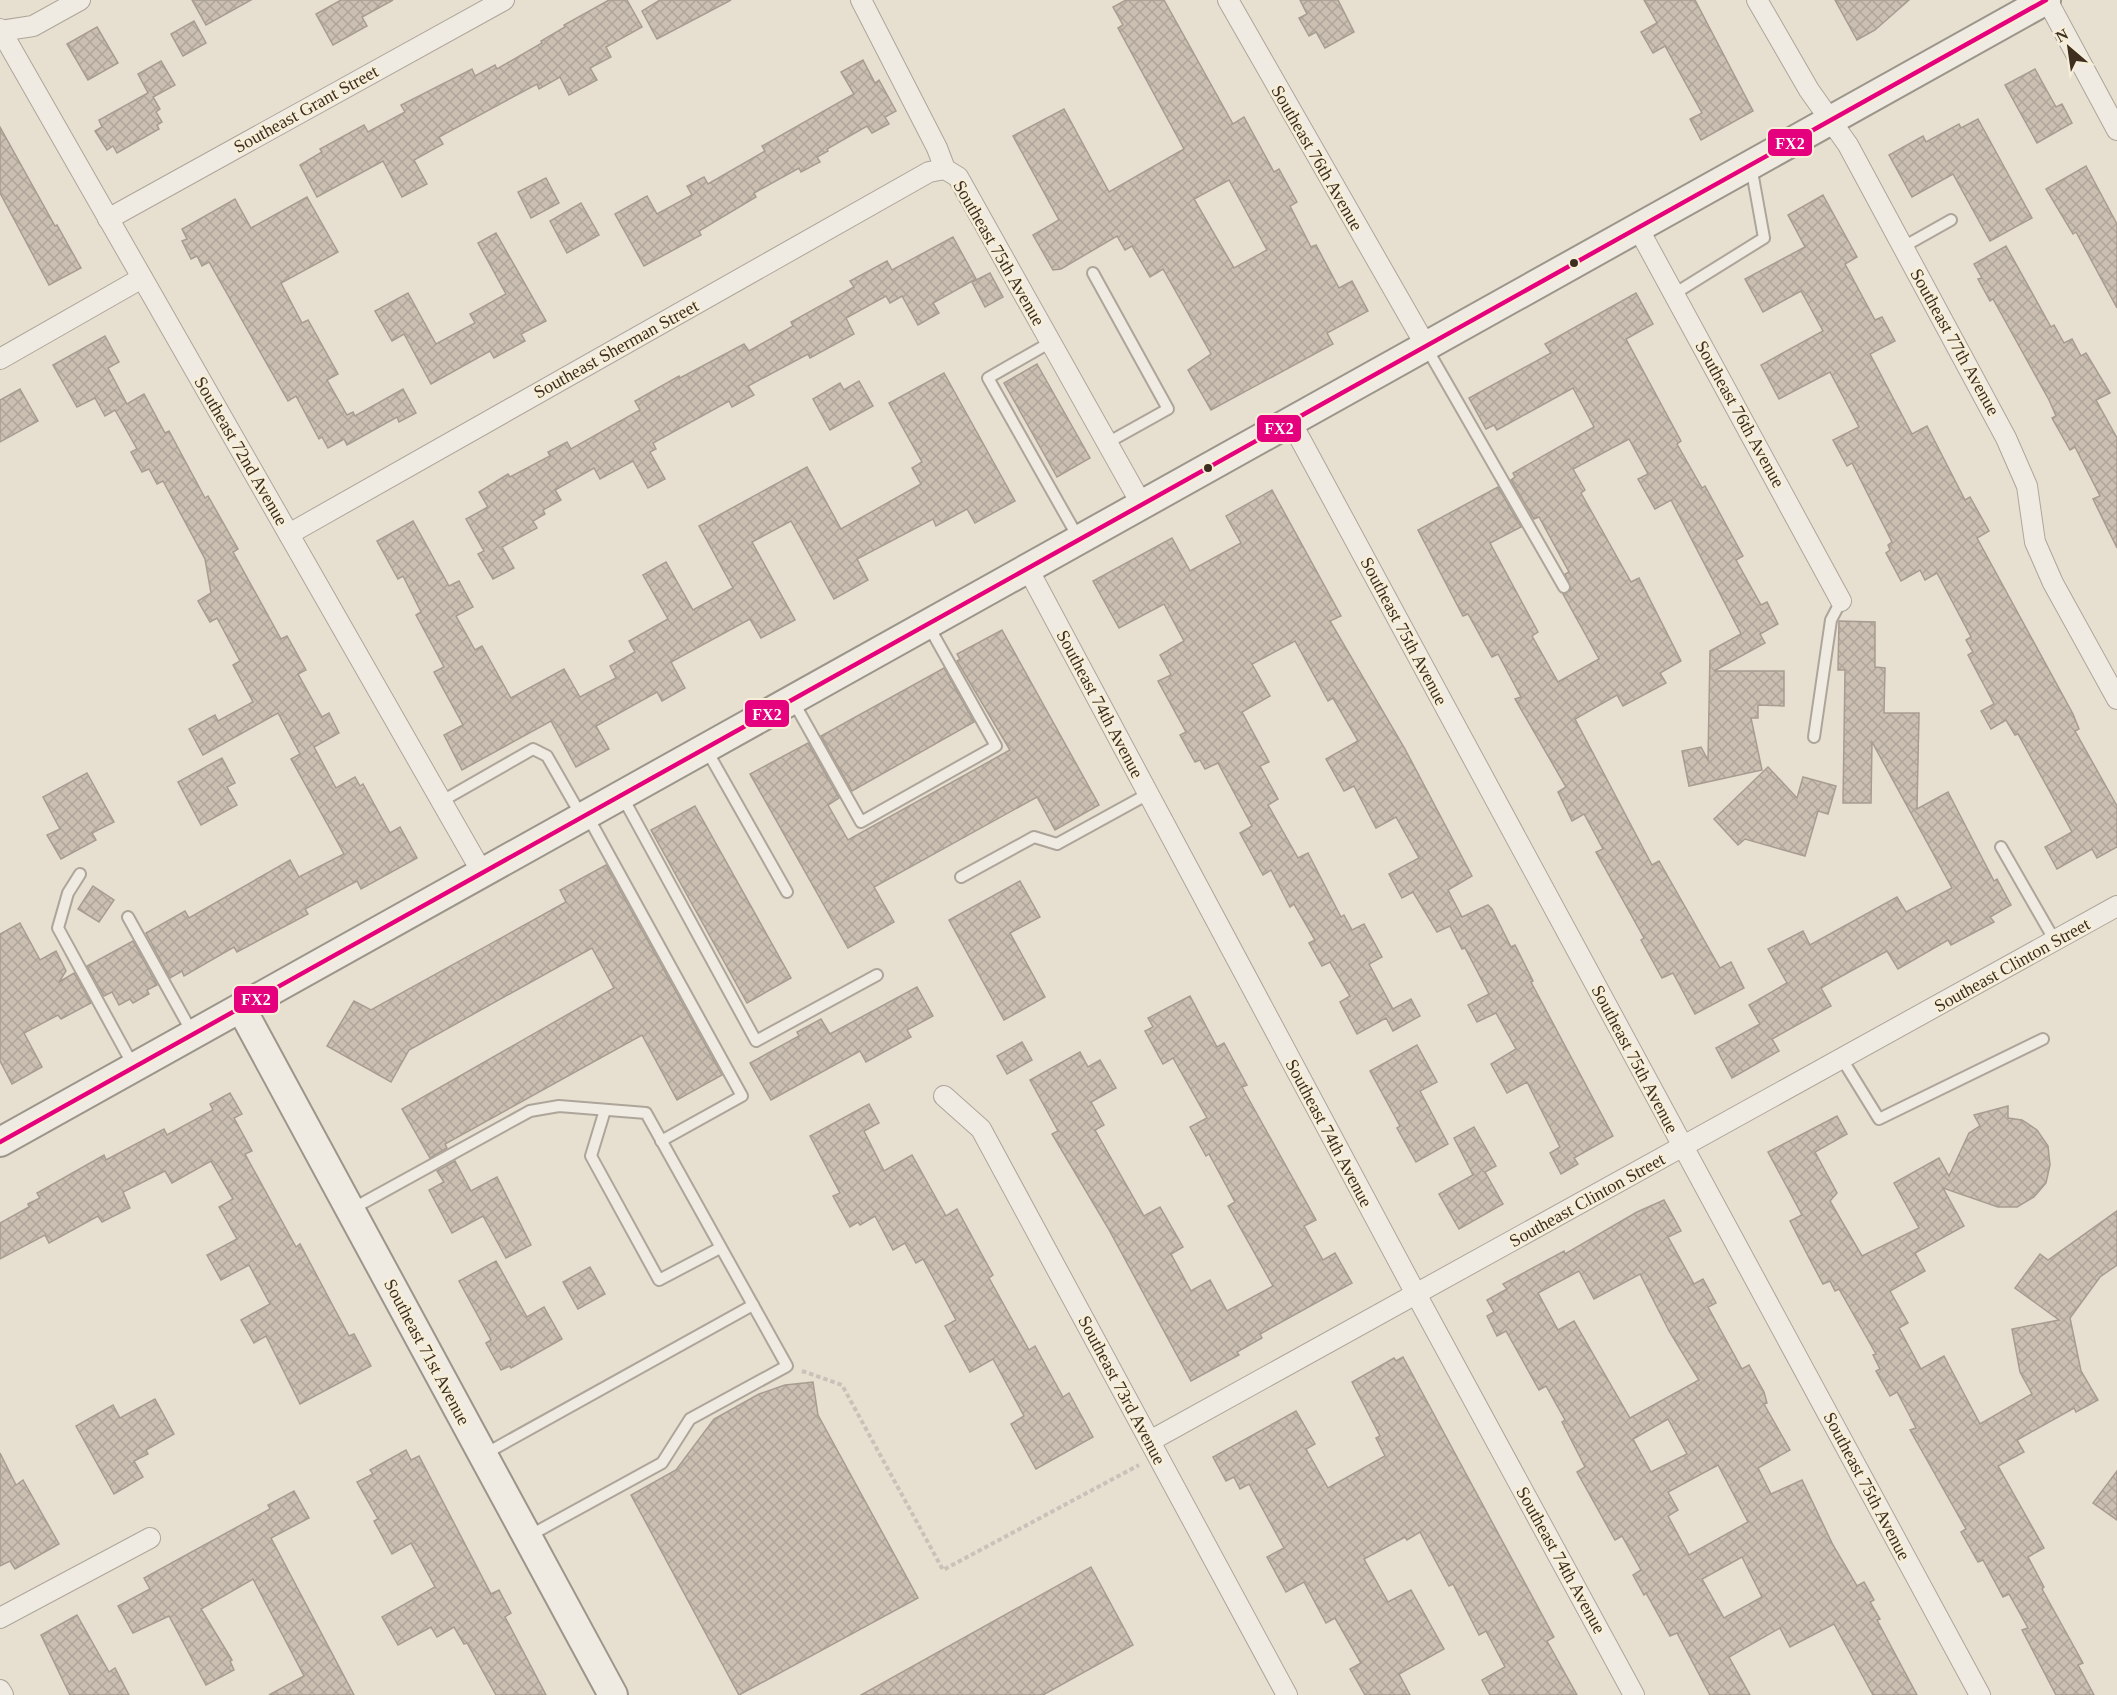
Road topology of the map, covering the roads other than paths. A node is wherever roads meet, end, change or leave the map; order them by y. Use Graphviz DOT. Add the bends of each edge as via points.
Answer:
graph roads {
  1 [pos="80,0"];
  2 [pos="504,0"];
  3 [pos="861,0"];
  4 [pos="1228,0"];
  5 [pos="1757,0"];
  6 [pos="2046,0"];
  7 [pos="0,30"];
  8 [pos="1830,120"];
  9 [pos="2117,130"];
  10 [pos="1751,165"];
  11 [pos="945,169"];
  12 [pos="108,219"];
  13 [pos="1951,220"];
  14 [pos="1638,228"];
  15 [pos="1903,247"];
  16 [pos="1093,273"];
  17 [pos="142,278"];
  18 [pos="1674,294"];
  19 [pos="1051,342"];
  20 [pos="1426,346"];
  21 [pos="0,359"];
  22 [pos="1291,422"];
  23 [pos="1107,443"];
  24 [pos="1142,505"];
  25 [pos="289,534"];
  26 [pos="1080,540"];
  27 [pos="1028,569"];
  28 [pos="1564,587"];
  29 [pos="1841,601"];
  30 [pos="928,625"];
  31 [pos="2117,699"];
  32 [pos="792,700"];
  33 [pos="1814,737"];
  34 [pos="705,749"];
  35 [pos="1148,794"];
  36 [pos="622,796"];
  37 [pos="442,801"];
  38 [pos="584,817"];
  39 [pos="2001,847"];
  40 [pos="483,873"];
  41 [pos="80,874"];
  42 [pos="961,878"];
  43 [pos="787,892"];
  44 [pos="2117,906"];
  45 [pos="128,917"];
  46 [pos="2055,941"];
  47 [pos="877,975"];
  48 [pos="241,1008"];
  49 [pos="193,1034"];
  50 [pos="2043,1039"];
  51 [pos="1842,1059"];
  52 [pos="134,1068"];
  53 [pos="944,1096"];
  54 [pos="605,1110"];
  55 [pos="661,1141"];
  56 [pos="0,1142"];
  57 [pos="1683,1148"];
  58 [pos="350,1210"];
  59 [pos="720,1248"];
  60 [pos="1416,1294"];
  61 [pos="753,1305"];
  62 [pos="1154,1448"];
  63 [pos="483,1455"];
  64 [pos="150,1538"];
  65 [pos="527,1538"];
  66 [pos="0,1618"];
  67 [pos="0,1690"];
  68 [pos="3,1695"];
  69 [pos="613,1695"];
  70 [pos="1287,1695"];
  71 [pos="1634,1695"];
  72 [pos="1980,1695"];
  1 -- 7 [label="street" via="33,26"];
  2 -- 12 [label="street, Southeast Grant Street"];
  3 -- 11 [label="street, Southeast 75th Avenue"];
  4 -- 20 [label="street, Southeast 76th Avenue"];
  5 -- 8 [label="street, Southeast 77th Avenue"];
  6 -- 8 [label="main road"];
  6 -- 9 [label="street"];
  7 -- 12 [label="street, Southeast 72nd Avenue"];
  8 -- 10 [label="main road"];
  8 -- 15 [label="street, Southeast 77th Avenue" via="1848,145"];
  10 -- 14 [label="main road"];
  10 -- 18 [label="lane" via="1764,238"];
  11 -- 19 [label="street, Southeast 75th Avenue" via="958,177"];
  11 -- 25 [label="street, Southeast Sherman Street" via="929,172"];
  12 -- 17 [label="street, Southeast 72nd Avenue"];
  13 -- 15 [label="lane"];
  14 -- 18 [label="street, Southeast 76th Avenue"];
  14 -- 20 [label="main road"];
  15 -- 31 [label="street, Southeast 77th Avenue" via="2021,467 2035,542 2053,583"];
  16 -- 23 [label="lane" via="1168,409"];
  17 -- 21 [label="street"];
  17 -- 25 [label="street, Southeast 72nd Avenue"];
  18 -- 29 [label="street, Southeast 76th Avenue"];
  19 -- 23 [label="street, Southeast 75th Avenue"];
  19 -- 26 [label="lane" via="988,378"];
  20 -- 22 [label="main road"];
  20 -- 28 [label="lane"];
  22 -- 24 [label="main road"];
  22 -- 57 [label="street, Southeast 75th Avenue"];
  23 -- 24 [label="street, Southeast 75th Avenue"];
  24 -- 26 [label="main road"];
  25 -- 37 [label="street, Southeast 72nd Avenue"];
  26 -- 27 [label="main road"];
  27 -- 30 [label="main road"];
  27 -- 35 [label="street, Southeast 74th Avenue"];
  29 -- 33 [label="lane" via="1831,620"];
  30 -- 32 [label="main road"];
  30 -- 32 [label="lane" via="996,746 861,822"];
  32 -- 34 [label="main road"];
  34 -- 36 [label="main road"];
  34 -- 43 [label="lane"];
  35 -- 42 [label="lane" via="1057,844 1034,837"];
  35 -- 60 [label="street, Southeast 74th Avenue"];
  36 -- 38 [label="main road"];
  36 -- 47 [label="lane" via="756,1041"];
  37 -- 38 [label="lane" via="533,749 547,756"];
  37 -- 40 [label="street, Southeast 72nd Avenue"];
  38 -- 40 [label="main road"];
  38 -- 55 [label="lane" via="742,1096"];
  39 -- 46 [label="lane"];
  40 -- 48 [label="main road"];
  41 -- 52 [label="lane" via="68,893 58,928"];
  44 -- 46 [label="street, Southeast Clinton Street"];
  45 -- 49 [label="lane"];
  46 -- 51 [label="street, Southeast Clinton Street"];
  48 -- 49 [label="main road"];
  48 -- 58 [label="main road, Southeast 71st Avenue"];
  49 -- 52 [label="main road"];
  50 -- 51 [label="lane" via="1879,1119"];
  51 -- 57 [label="street, Southeast Clinton Street"];
  52 -- 56 [label="main road"];
  53 -- 62 [label="street, Southeast 73rd Avenue" via="981,1129"];
  54 -- 55 [label="lane" via="646,1113"];
  54 -- 58 [label="lane" via="560,1106 530,1111"];
  54 -- 59 [label="lane" via="591,1156 659,1281"];
  55 -- 59 [label="lane"];
  57 -- 60 [label="street, Southeast Clinton Street"];
  57 -- 72 [label="street, Southeast 75th Avenue"];
  58 -- 63 [label="main road, Southeast 71st Avenue"];
  59 -- 61 [label="lane"];
  60 -- 62 [label="street, Southeast Clinton Street"];
  60 -- 71 [label="street, Southeast 74th Avenue"];
  61 -- 63 [label="lane"];
  61 -- 65 [label="lane" via="787,1366 690,1419 662,1463"];
  62 -- 70 [label="street, Southeast 73rd Avenue"];
  63 -- 65 [label="main road, Southeast 71st Avenue"];
  64 -- 66 [label="street"];
  65 -- 69 [label="main road, Southeast 71st Avenue"];
  67 -- 68 [label="street"];
}
